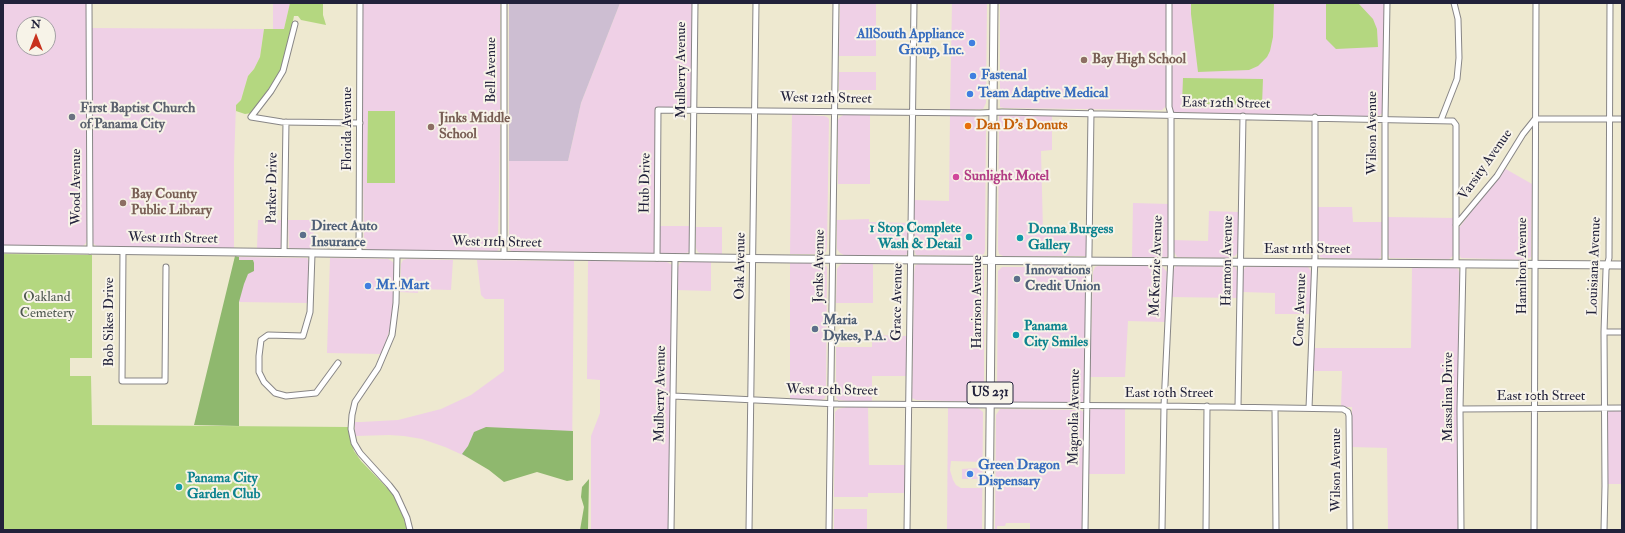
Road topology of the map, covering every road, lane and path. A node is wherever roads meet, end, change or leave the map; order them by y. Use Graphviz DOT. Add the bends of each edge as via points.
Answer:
graph roads {
  1 [pos="89,3"];
  2 [pos="360,3"];
  3 [pos="504,3"];
  4 [pos="695,3"];
  5 [pos="756,3"];
  6 [pos="836,3"];
  7 [pos="914,3"];
  8 [pos="994,3"];
  9 [pos="1169,3"];
  10 [pos="1387,3"];
  11 [pos="1454,3"];
  12 [pos="1536,3"];
  13 [pos="1610,3"];
  14 [pos="295,24"];
  15 [pos="658,110"];
  16 [pos="694,110"];
  17 [pos="755,111"];
  18 [pos="834,112"];
  19 [pos="912,112"];
  20 [pos="993,112"];
  21 [pos="1091,112"];
  22 [pos="1171,114"];
  23 [pos="1243,116"];
  24 [pos="1315,118"];
  25 [pos="1385,118"];
  26 [pos="1610,118"];
  27 [pos="1535,119"];
  28 [pos="1622,119"];
  29 [pos="1441,120"];
  30 [pos="286,122"];
  31 [pos="360,123"];
  32 [pos="1456,125"];
  33 [pos="1456,225"];
  34 [pos="3,249"];
  35 [pos="90,251"];
  36 [pos="123,251"];
  37 [pos="284,253"];
  38 [pos="312,254"];
  39 [pos="359,254"];
  40 [pos="397,255"];
  41 [pos="504,256"];
  42 [pos="657,258"];
  43 [pos="675,258"];
  44 [pos="692,258"];
  45 [pos="753,258"];
  46 [pos="832,259"];
  47 [pos="911,260"];
  48 [pos="991,260"];
  49 [pos="1090,261"];
  50 [pos="1171,262"];
  51 [pos="1240,262"];
  52 [pos="1314,262"];
  53 [pos="1385,263"];
  54 [pos="1459,263"];
  55 [pos="1535,264"];
  56 [pos="1607,264"];
  57 [pos="1622,265"];
  58 [pos="166,268"];
  59 [pos="1604,332"];
  60 [pos="1622,332"];
  61 [pos="338,363"];
  62 [pos="673,396"];
  63 [pos="750,400"];
  64 [pos="830,404"];
  65 [pos="909,404"];
  66 [pos="990,406"];
  67 [pos="1087,406"];
  68 [pos="1164,406"];
  69 [pos="1207,406"];
  70 [pos="1238,407"];
  71 [pos="1275,408"];
  72 [pos="1309,408"];
  73 [pos="1605,408"];
  74 [pos="1622,408"];
  75 [pos="1460,409"];
  76 [pos="1534,409"];
  77 [pos="1347,411"];
  78 [pos="410,530"];
  79 [pos="671,530"];
  80 [pos="750,530"];
  81 [pos="829,530"];
  82 [pos="907,530"];
  83 [pos="988,530"];
  84 [pos="1085,530"];
  85 [pos="1162,530"];
  86 [pos="1206,530"];
  87 [pos="1276,530"];
  88 [pos="1350,530"];
  89 [pos="1461,530"];
  90 [pos="1534,530"];
  91 [pos="1604,530"];
  1 -- 35 [label="street, Wood Avenue"];
  2 -- 31 [label="street, Florida Avenue"];
  3 -- 41 [label="street, Bell Avenue"];
  4 -- 16 [label="street, Mulberry Avenue"];
  5 -- 17 [label="street, Oak Avenue"];
  6 -- 18 [label="street, Jenks Avenue"];
  7 -- 19 [label="street, Grace Avenue"];
  8 -- 20 [label="main road, Harrison Avenue / US 231"];
  9 -- 22 [label="street, McKenzie Avenue"];
  10 -- 25 [label="street, Wilson Avenue"];
  11 -- 29 [label="street" via="1458,19 1459,58 1456,79"];
  12 -- 27 [label="street, Hamilton Avenue"];
  13 -- 26 [label="street, Louisiana Avenue"];
  14 -- 30 [label="street" via="283,71 251,117"];
  15 -- 16 [label="street, West 12th Street"];
  15 -- 42 [label="street, Hub Drive"];
  16 -- 17 [label="street, West 12th Street"];
  16 -- 44 [label="street, Mulberry Avenue"];
  17 -- 18 [label="street, West 12th Street"];
  17 -- 45 [label="street, Oak Avenue"];
  18 -- 19 [label="street, West 12th Street"];
  18 -- 46 [label="street, Jenks Avenue"];
  19 -- 20 [label="street, West 12th Street"];
  19 -- 47 [label="street, Grace Avenue"];
  20 -- 21 [label="street, East 12th Street"];
  20 -- 48 [label="main road, Harrison Avenue / US 231"];
  21 -- 22 [label="street, East 12th Street"];
  21 -- 49 [label="street, Magnolia Avenue"];
  22 -- 23 [label="street, East 12th Street"];
  22 -- 50 [label="street, McKenzie Avenue"];
  23 -- 24 [label="street, East 12th Street"];
  23 -- 51 [label="street, Harmon Avenue"];
  24 -- 25 [label="street, East 12th Street"];
  24 -- 52 [label="street, Cone Avenue"];
  25 -- 29 [label="street, East 12th Street"];
  25 -- 53 [label="street, Wilson Avenue"];
  26 -- 27 [label="street"];
  26 -- 28 [label="street"];
  26 -- 56 [label="street, Louisiana Avenue"];
  27 -- 33 [label="street, Varsity Avenue" via="1497,176"];
  27 -- 55 [label="street, Hamilton Avenue"];
  29 -- 32 [label="street, East 12th Street" via="1453,121"];
  30 -- 31 [label="street"];
  30 -- 37 [label="street, Parker Drive"];
  31 -- 39 [label="street, Florida Avenue"];
  32 -- 33 [label="street, Massalina Drive"];
  33 -- 54 [label="street, Massalina Drive"];
  34 -- 35 [label="main road, West 11th Street"];
  35 -- 36 [label="main road, West 11th Street"];
  36 -- 37 [label="main road, West 11th Street"];
  36 -- 58 [label="street, Bob Sikes Drive" via="122,381 165,381"];
  37 -- 38 [label="main road, West 11th Street"];
  38 -- 39 [label="main road, West 11th Street"];
  38 -- 61 [label="street" via="310,312 303,336 268,336 261,340 259,372 264,382 275,393 286,396 316,393"];
  39 -- 40 [label="main road, West 11th Street"];
  40 -- 41 [label="main road, West 11th Street"];
  40 -- 78 [label="street" via="396,306 392,335 378,368 355,402 351,429 354,443 360,453 396,494"];
  41 -- 42 [label="main road, West 11th Street"];
  42 -- 43 [label="main road, West 11th Street"];
  43 -- 44 [label="main road, West 11th Street"];
  43 -- 62 [label="street, Mulberry Avenue"];
  44 -- 45 [label="main road, West 11th Street"];
  45 -- 46 [label="main road, West 11th Street"];
  45 -- 63 [label="street, Oak Avenue"];
  46 -- 47 [label="main road, West 11th Street"];
  46 -- 64 [label="street, Jenks Avenue"];
  47 -- 48 [label="main road, West 11th Street"];
  47 -- 65 [label="street, Grace Avenue"];
  48 -- 49 [label="main road, East 11th Street"];
  48 -- 66 [label="main road, Harrison Avenue / US 231"];
  49 -- 50 [label="main road, East 11th Street"];
  49 -- 67 [label="street, Magnolia Avenue"];
  50 -- 51 [label="main road, East 11th Street"];
  50 -- 68 [label="street, McKenzie Avenue"];
  51 -- 52 [label="main road, East 11th Street"];
  51 -- 70 [label="street, Harmon Avenue"];
  52 -- 53 [label="main road, East 11th Street"];
  52 -- 72 [label="street, Cone Avenue"];
  53 -- 54 [label="main road, East 11th Street"];
  54 -- 55 [label="main road, East 11th Street"];
  54 -- 75 [label="street, Massalina Drive"];
  55 -- 56 [label="main road, East 11th Street"];
  55 -- 76 [label="street, Hamilton Avenue"];
  56 -- 57 [label="main road, East 11th Street"];
  56 -- 59 [label="street, Louisiana Avenue"];
  59 -- 60 [label="street"];
  59 -- 73 [label="street, Louisiana Avenue"];
  62 -- 63 [label="street, West 10th Street"];
  62 -- 79 [label="street, Mulberry Avenue"];
  63 -- 64 [label="street, West 10th Street"];
  63 -- 80 [label="street, Oak Avenue"];
  64 -- 65 [label="street, West 10th Street"];
  64 -- 81 [label="street, Jenks Avenue"];
  65 -- 66 [label="street, West 10th Street"];
  65 -- 82 [label="street, Grace Avenue"];
  66 -- 67 [label="street, East 10th Street"];
  66 -- 83 [label="main road, Harrison Avenue / US 231"];
  67 -- 68 [label="street, East 10th Street"];
  67 -- 84 [label="street, Magnolia Avenue"];
  68 -- 69 [label="street, East 10th Street"];
  68 -- 85 [label="street, McKenzie Avenue"];
  69 -- 70 [label="street, East 10th Street"];
  69 -- 86 [label="street"];
  70 -- 71 [label="street, East 10th Street"];
  71 -- 72 [label="street, East 10th Street"];
  71 -- 87 [label="street"];
  72 -- 77 [label="street, East 10th Street"];
  73 -- 74 [label="street, East 10th Street"];
  73 -- 76 [label="street, East 10th Street"];
  73 -- 91 [label="street, Louisiana Avenue"];
  75 -- 76 [label="street, East 10th Street"];
  75 -- 89 [label="street, Massalina Drive"];
  76 -- 90 [label="street, Hamilton Avenue"];
  77 -- 88 [label="street, Wilson Avenue"];
}
